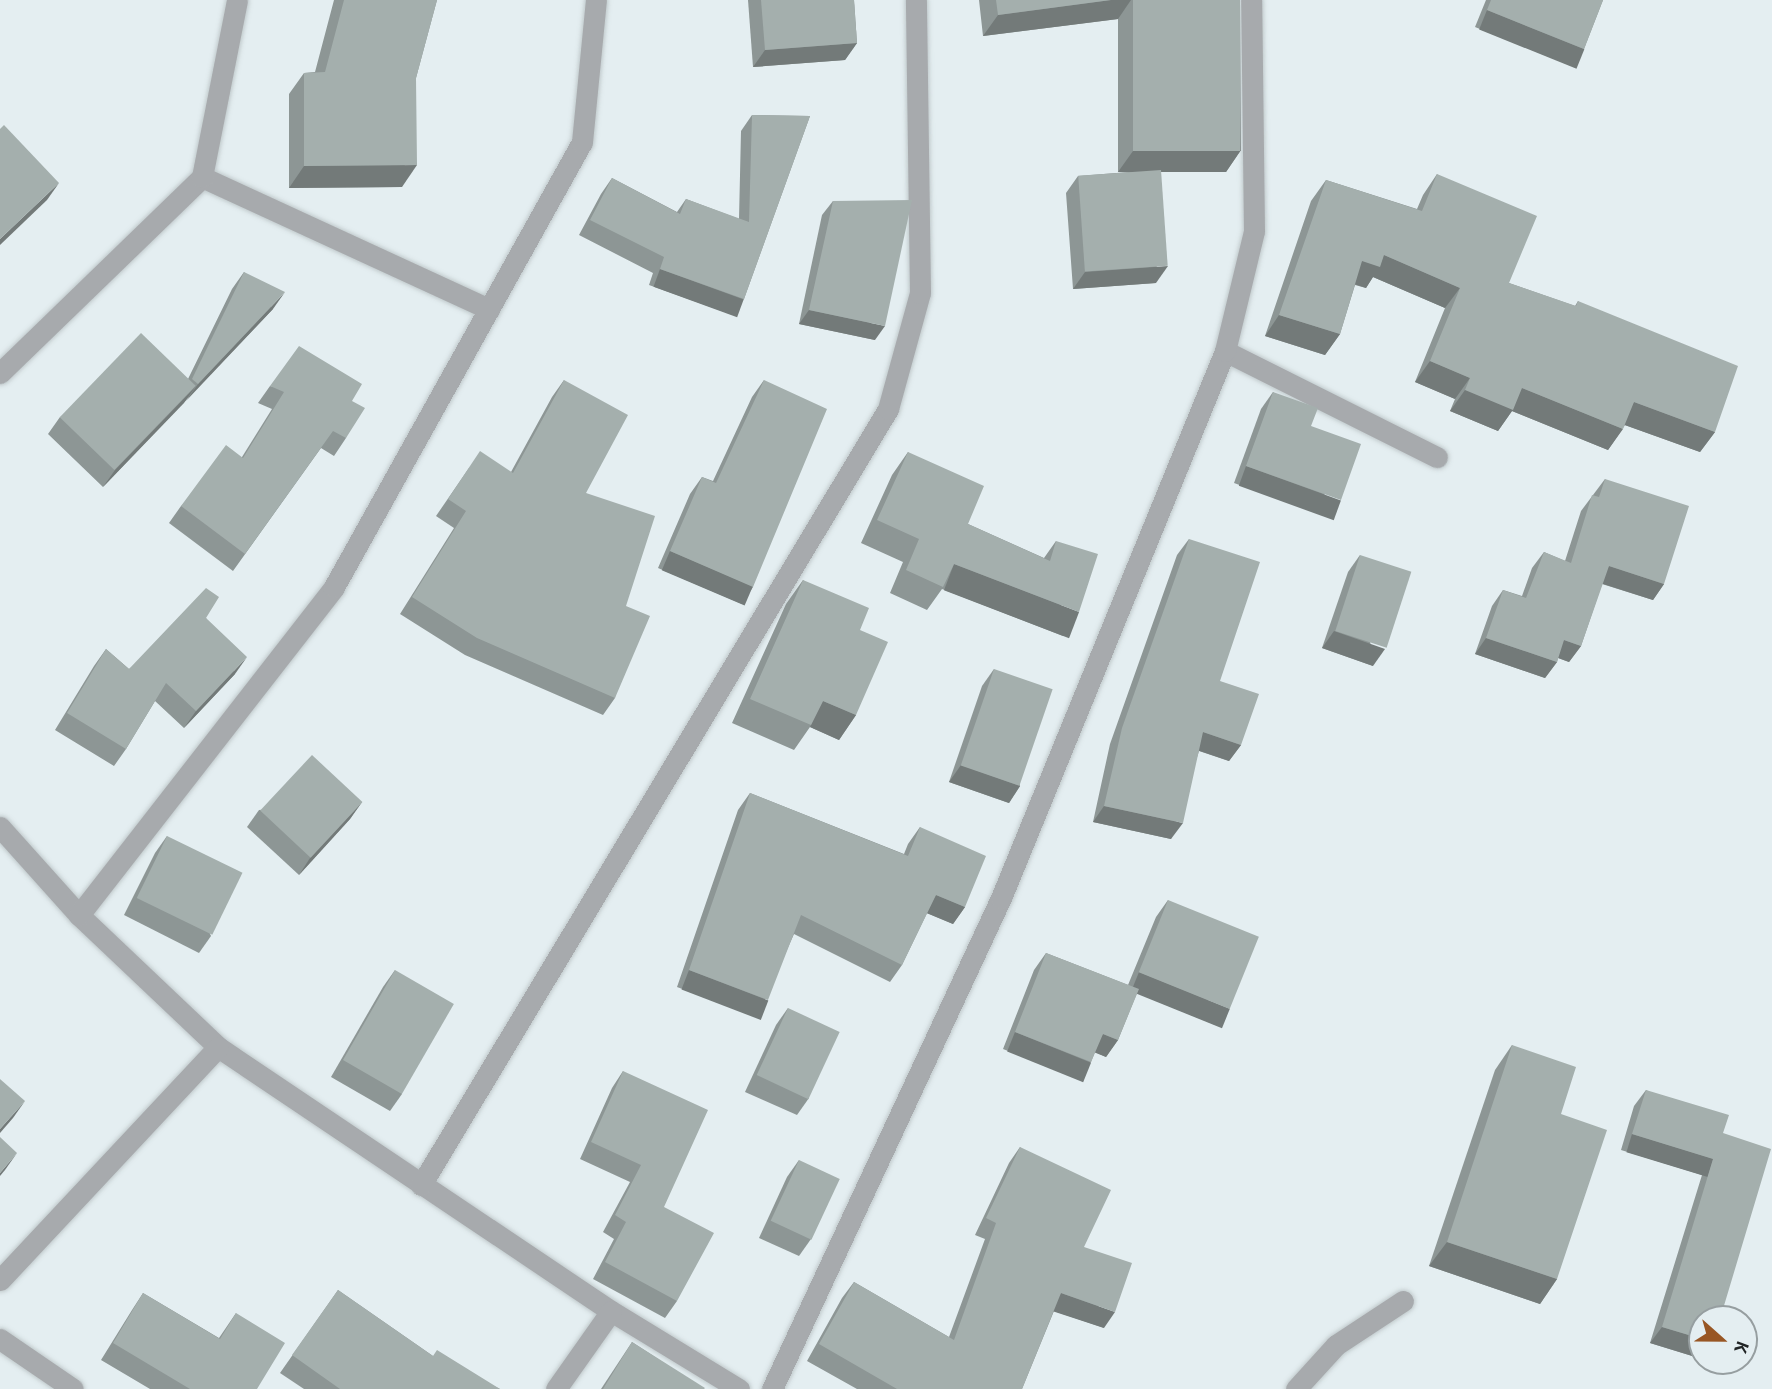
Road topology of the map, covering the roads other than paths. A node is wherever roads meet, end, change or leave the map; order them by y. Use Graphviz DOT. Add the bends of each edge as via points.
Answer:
graph roads {
  1 [pos="236,0"];
  2 [pos="596,0"];
  3 [pos="916,0"];
  4 [pos="1251,0"];
  5 [pos="202,177"];
  6 [pos="489,309"];
  7 [pos="1225,351"];
  8 [pos="0,373"];
  9 [pos="1437,457"];
  10 [pos="0,827"];
  11 [pos="79,915"];
  12 [pos="218,1047"];
  13 [pos="421,1185"];
  14 [pos="0,1280"];
  15 [pos="1404,1301"];
  16 [pos="611,1311"];
  17 [pos="0,1339"];
  18 [pos="73,1389"];
  19 [pos="556,1389"];
  20 [pos="739,1389"];
  21 [pos="772,1389"];
  22 [pos="1296,1389"];
  1 -- 5 [label="street"];
  2 -- 6 [label="street" via="582,142"];
  3 -- 13 [label="street" via="920,293 888,409"];
  4 -- 7 [label="street" via="1254,231"];
  5 -- 6 [label="street"];
  5 -- 8 [label="street"];
  6 -- 11 [label="street" via="334,587"];
  7 -- 9 [label="street"];
  7 -- 21 [label="street" via="1001,898"];
  10 -- 11 [label="street"];
  11 -- 12 [label="street"];
  12 -- 13 [label="street"];
  12 -- 14 [label="street"];
  13 -- 16 [label="street"];
  15 -- 22 [label="street" via="1336,1345"];
  16 -- 19 [label="street"];
  16 -- 20 [label="street"];
  17 -- 18 [label="street"];
}
